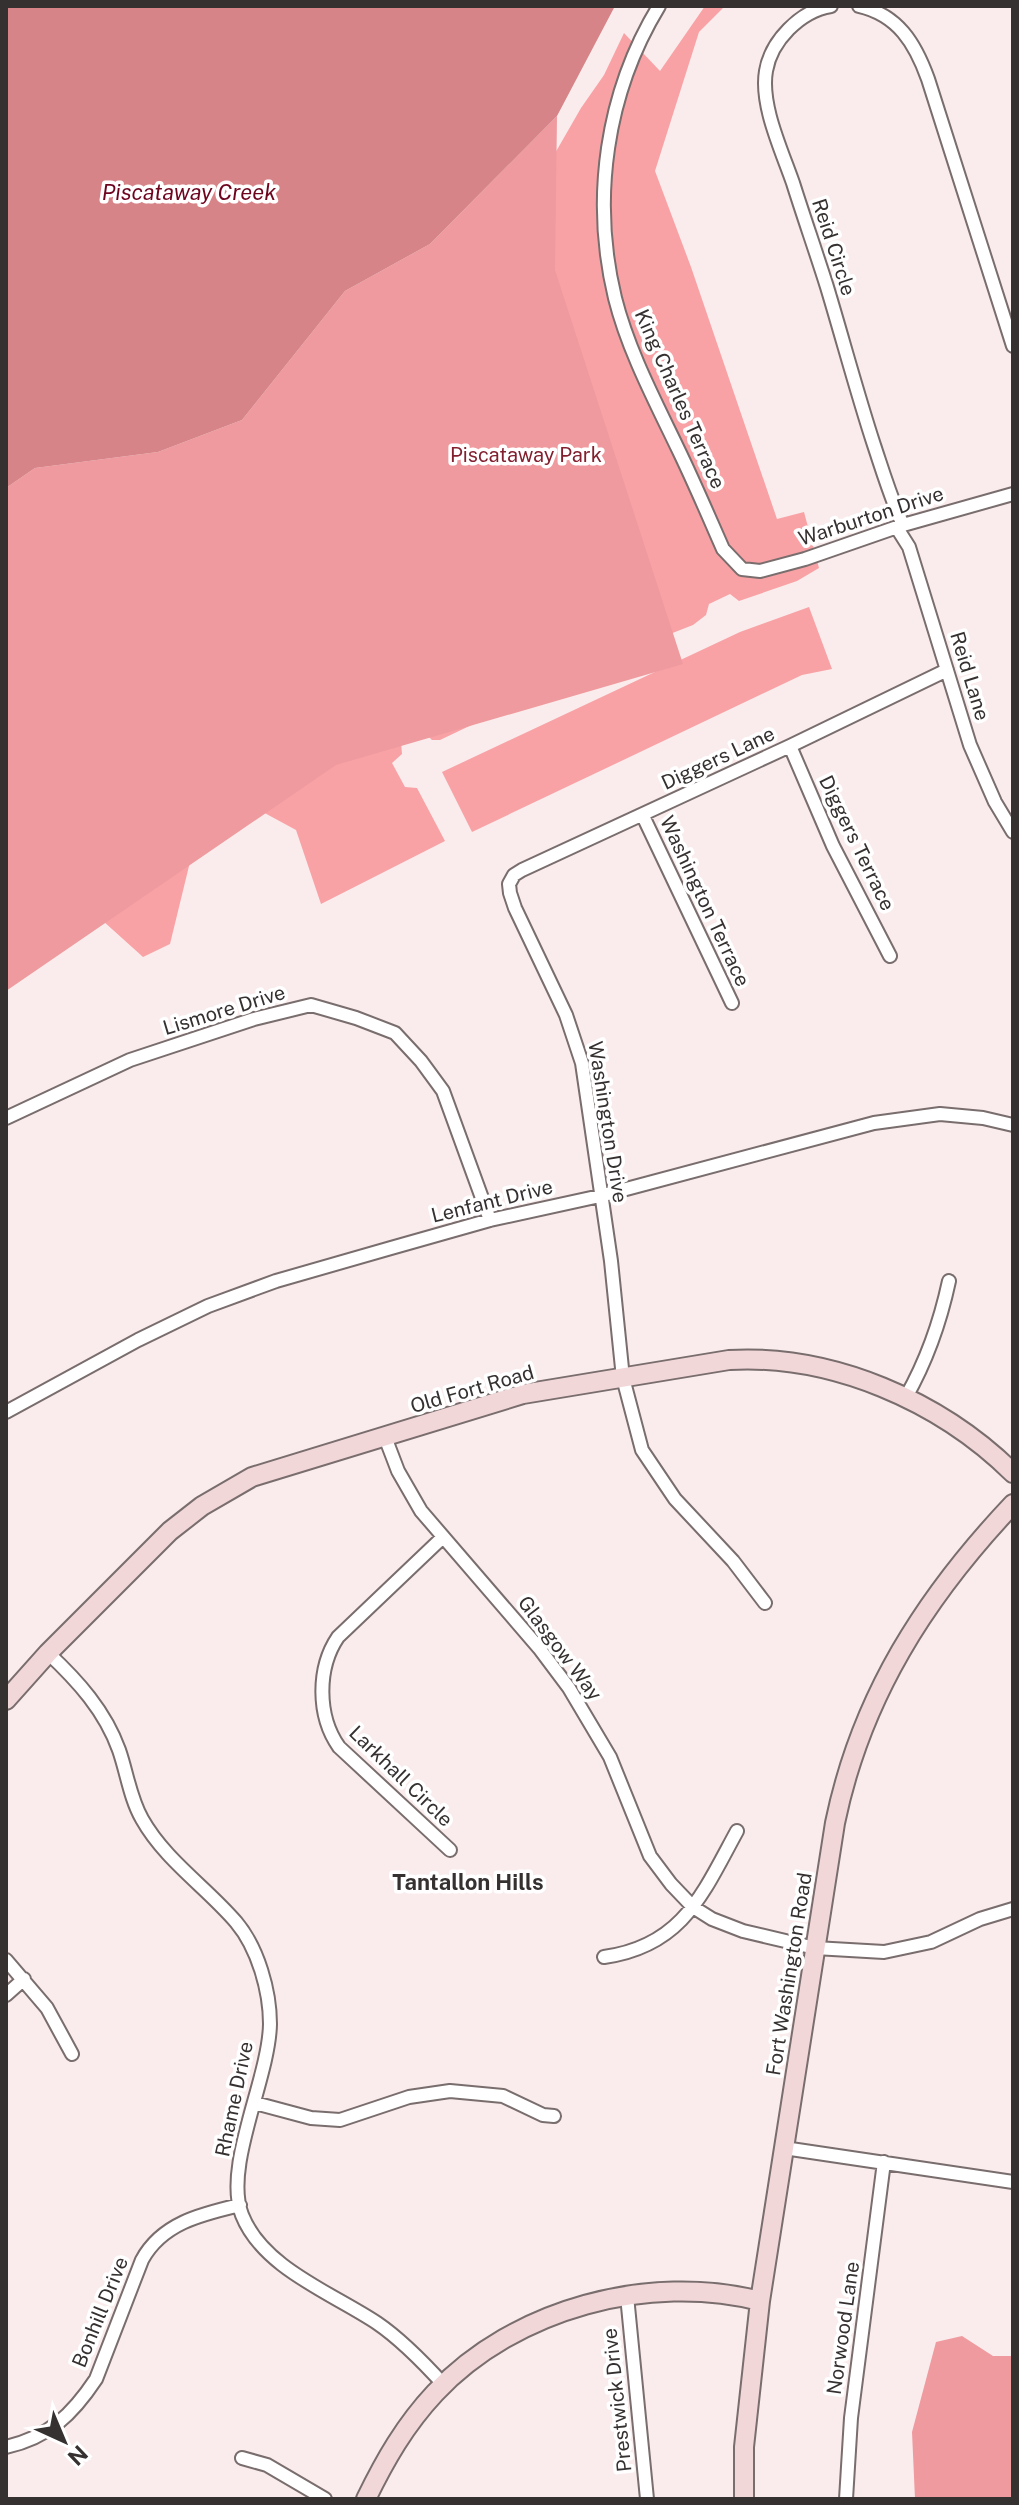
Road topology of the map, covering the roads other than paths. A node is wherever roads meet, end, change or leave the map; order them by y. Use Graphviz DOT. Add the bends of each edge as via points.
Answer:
graph roads {
  1 [pos="659,6"];
  2 [pos="831,6"];
  3 [pos="865,7"];
  4 [pos="1013,346"];
  5 [pos="1013,494"];
  6 [pos="900,526"];
  7 [pos="742,569"];
  8 [pos="947,670"];
  9 [pos="790,746"];
  10 [pos="643,816"];
  11 [pos="1013,832"];
  12 [pos="509,884"];
  13 [pos="890,956"];
  14 [pos="732,1003"];
  15 [pos="6,1118"];
  16 [pos="1013,1125"];
  17 [pos="600,1196"];
  18 [pos="490,1220"];
  19 [pos="949,1281"];
  20 [pos="623,1378"];
  21 [pos="906,1397"];
  22 [pos="6,1412"];
  23 [pos="385,1437"];
  24 [pos="1013,1473"];
  25 [pos="1013,1504"];
  26 [pos="443,1537"];
  27 [pos="765,1603"];
  28 [pos="48,1653"];
  29 [pos="6,1700"];
  30 [pos="737,1831"];
  31 [pos="450,1850"];
  32 [pos="693,1907"];
  33 [pos="1013,1909"];
  34 [pos="815,1948"];
  35 [pos="604,1957"];
  36 [pos="6,1960"];
  37 [pos="24,1979"];
  38 [pos="6,1995"];
  39 [pos="72,2054"];
  40 [pos="255,2103"];
  41 [pos="554,2116"];
  42 [pos="784,2148"];
  43 [pos="884,2162"];
  44 [pos="1013,2182"];
  45 [pos="240,2205"];
  46 [pos="627,2296"];
  47 [pos="760,2301"];
  48 [pos="444,2385"];
  49 [pos="6,2447"];
  50 [pos="242,2458"];
  51 [pos="325,2499"];
  52 [pos="366,2499"];
  53 [pos="647,2499"];
  54 [pos="744,2499"];
  55 [pos="846,2499"];
  1 -- 7 [label="street, King Charles Terrace" via="628,66 611,132 603,185 607,255 615,300 650,391 723,549"];
  2 -- 6 [label="street, Reid Circle" via="802,19 779,43 766,70 767,96"];
  3 -- 4 [label="street" via="901,28 918,54"];
  5 -- 6 [label="street, Warburton Drive"];
  6 -- 7 [label="street, Warburton Drive" via="769,569"];
  6 -- 8 [label="street, Reid Lane"];
  8 -- 9 [label="street, Diggers Lane"];
  8 -- 11 [label="street, Reid Lane" via="976,761"];
  9 -- 10 [label="street, Diggers Lane"];
  9 -- 13 [label="street, Diggers Terrace" via="833,846"];
  10 -- 12 [label="street, Diggers Lane" via="522,870"];
  10 -- 14 [label="street, Washington Terrace"];
  12 -- 17 [label="street, Washington Drive" via="576,1041"];
  15 -- 18 [label="street, Lismore Drive" via="130,1060 311,1005 395,1033 421,1061 443,1091"];
  16 -- 17 [label="street, Lenfant Drive" via="940,1114 874,1123"];
  17 -- 18 [label="street, Lenfant Drive"];
  17 -- 20 [label="street, Washington Drive"];
  18 -- 22 [label="street, Lenfant Drive" via="276,1281 208,1306"];
  19 -- 21 [label="street" via="932,1344"];
  20 -- 21 [label="main road, Old Fort Road" via="759,1359 812,1364"];
  20 -- 23 [label="main road, Old Fort Road" via="523,1394"];
  20 -- 27 [label="street, Washington Drive" via="642,1450 675,1499"];
  21 -- 24 [label="main road, Old Fort Road" via="947,1421"];
  23 -- 26 [label="street, Glasgow Way" via="421,1511"];
  23 -- 28 [label="main road, Old Fort Road" via="273,1469 226,1490 170,1531"];
  25 -- 34 [label="main road, Fort Washington Road" via="946,1581 872,1706 841,1795"];
  26 -- 31 [label="street, Larkhall Circle" via="338,1637 325,1667 323,1690 327,1725 339,1747"];
  26 -- 32 [label="street, Glasgow Way" via="569,1688 610,1757 650,1856"];
  28 -- 29 [label="main road, Old Fort Road"];
  28 -- 40 [label="street, Rhame Drive" via="104,1718 149,1830 237,1923 255,1956 270,2023"];
  30 -- 32 [label="street"];
  32 -- 34 [label="street, Glasgow Way" via="743,1931"];
  32 -- 35 [label="street" via="654,1941"];
  33 -- 34 [label="street, Glasgow Way" via="916,1946 884,1952"];
  34 -- 42 [label="main road, Fort Washington Road"];
  36 -- 37 [label="street"];
  37 -- 38 [label="street"];
  37 -- 39 [label="street"];
  40 -- 41 [label="street" via="340,2120 409,2097 450,2091 503,2096"];
  40 -- 45 [label="street, Rhame Drive" via="240,2161"];
  42 -- 43 [label="street"];
  42 -- 47 [label="main road, Fort Washington Road"];
  43 -- 44 [label="street"];
  43 -- 55 [label="street, Norwood Lane" via="851,2418"];
  45 -- 48 [label="street, Rhame Drive" via="250,2230 272,2257 381,2325"];
  45 -- 49 [label="street, Bonhill Drive" via="187,2219 150,2247 89,2389 45,2433"];
  46 -- 47 [label="main road" via="696,2291"];
  46 -- 48 [label="main road" via="579,2307 518,2332"];
  46 -- 53 [label="street, Prestwick Drive"];
  47 -- 54 [label="main road, Fort Washington Road" via="744,2447"];
  48 -- 52 [label="main road" via="399,2437"];
  50 -- 51 [label="street" via="267,2465"];
}
